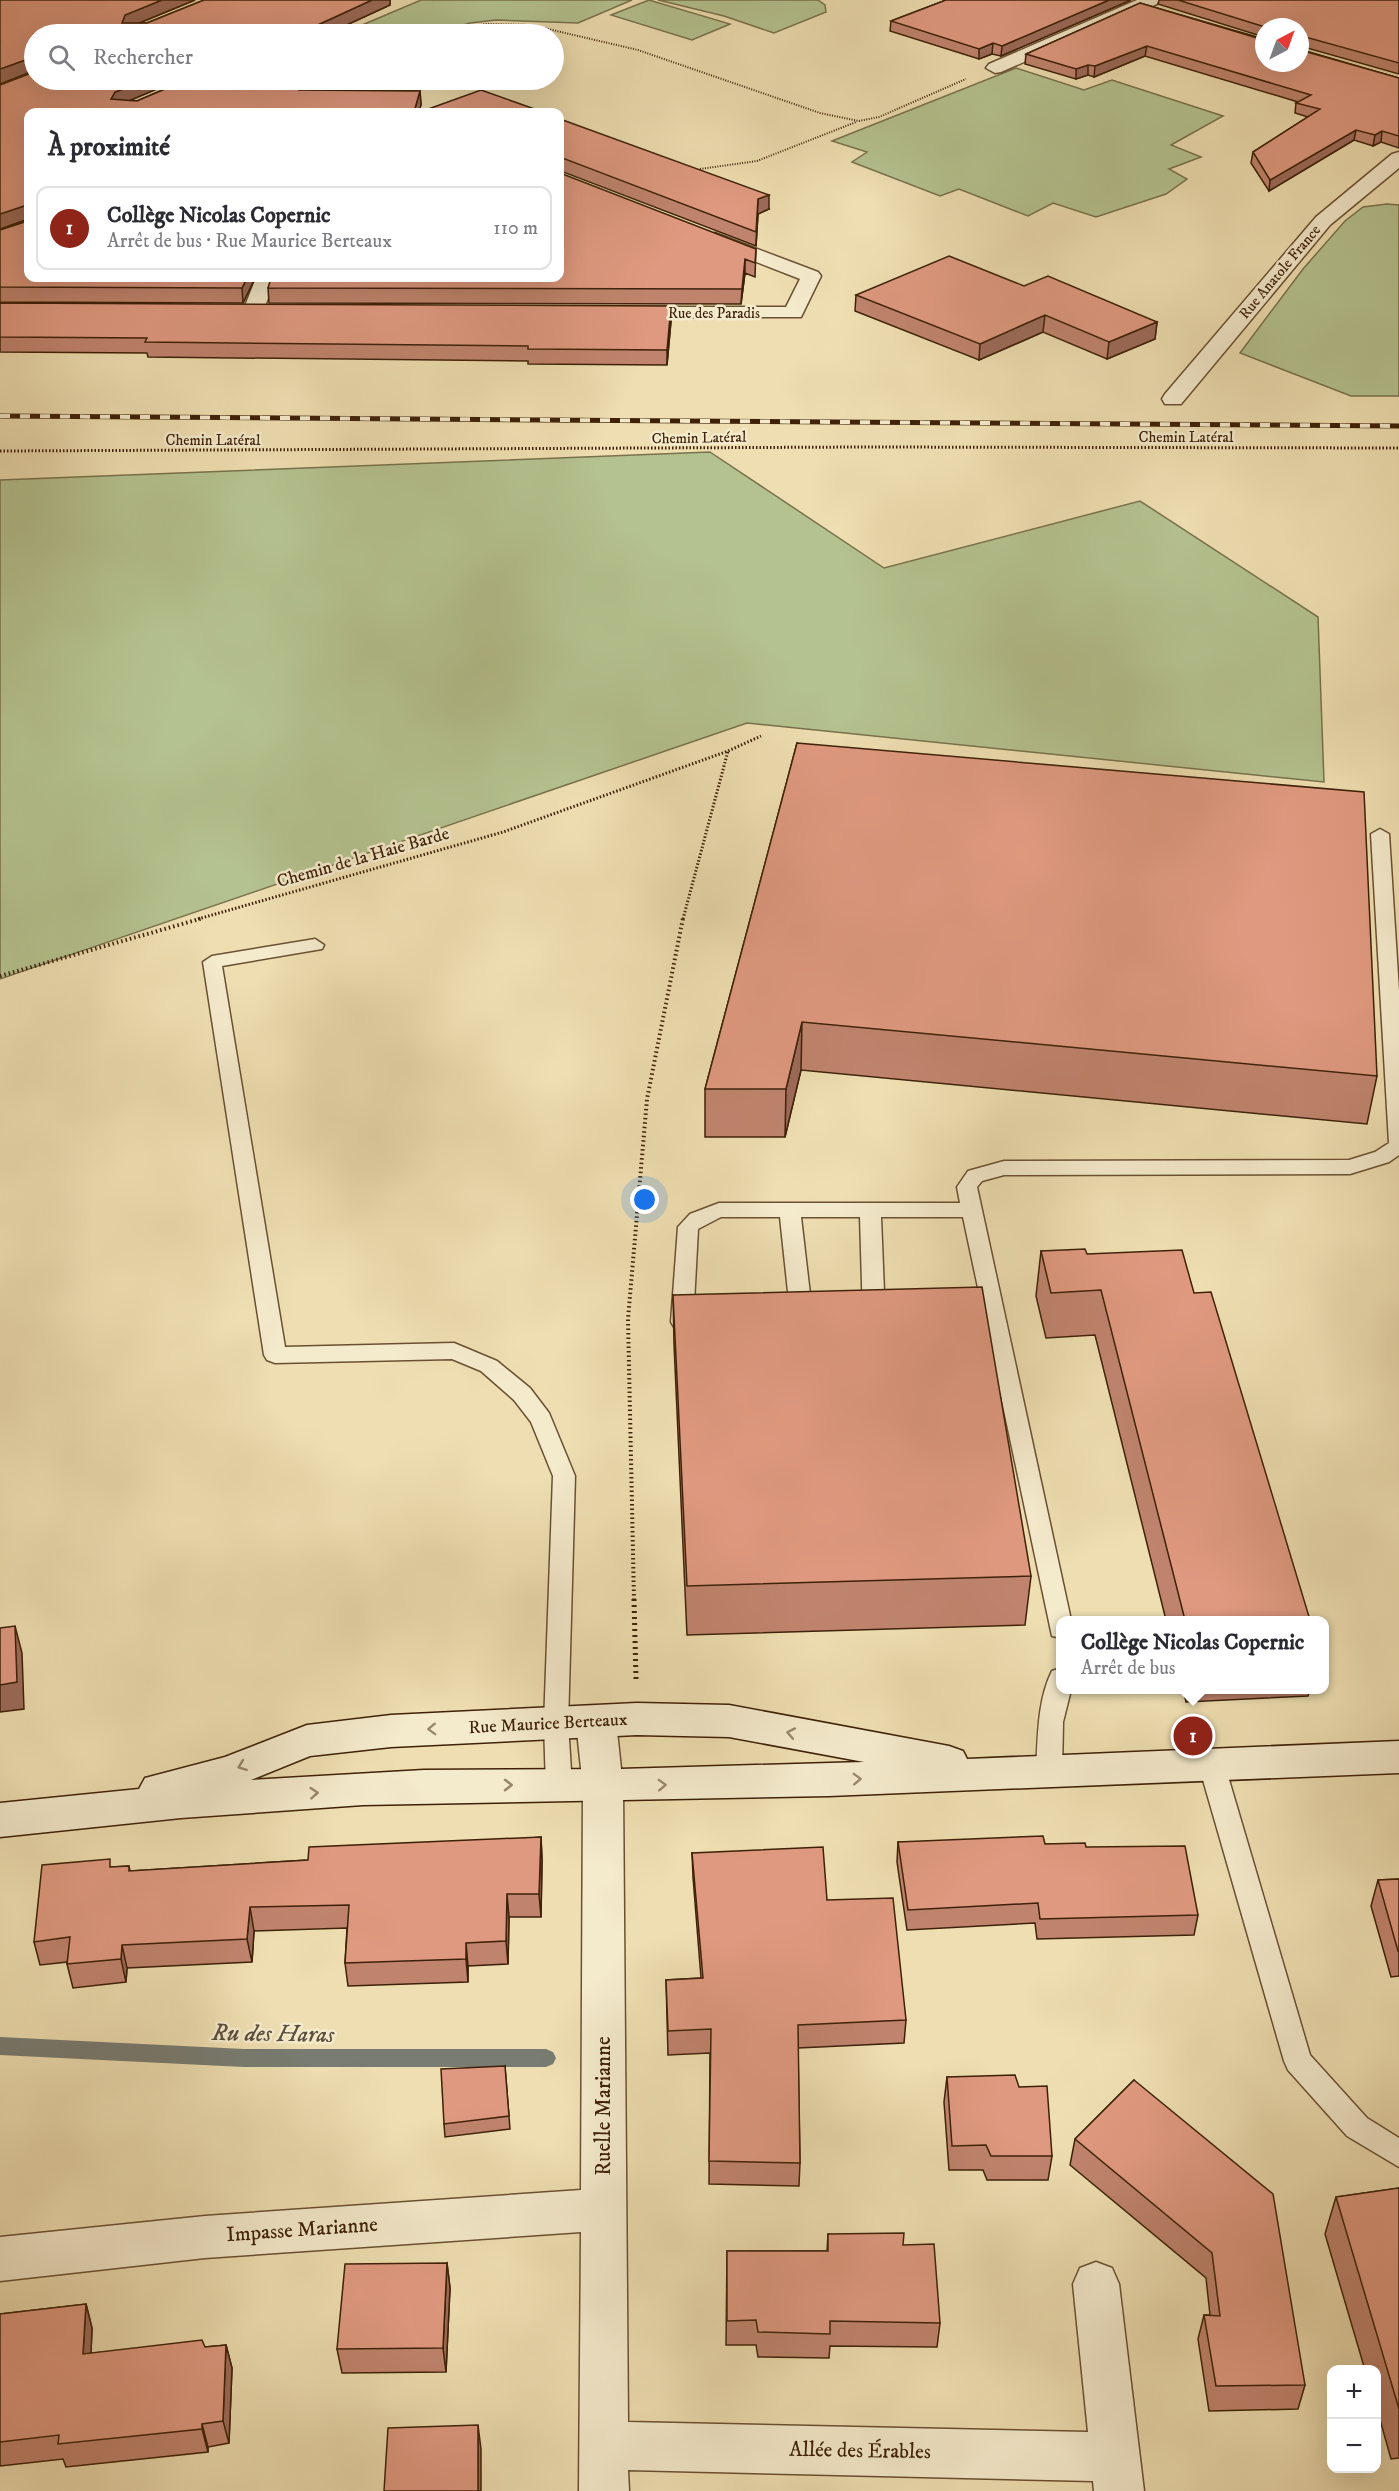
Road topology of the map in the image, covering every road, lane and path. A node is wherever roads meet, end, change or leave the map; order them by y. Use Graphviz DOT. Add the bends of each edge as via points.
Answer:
graph roads {
  1 [pos="1150,6"];
  2 [pos="564,32"];
  3 [pos="995,68"];
  4 [pos="859,121"];
  5 [pos="1399,158"];
  6 [pos="700,169"];
  7 [pos="701,234"];
  8 [pos="264,282"];
  9 [pos="230,311"];
  10 [pos="253,311"];
  11 [pos="277,311"];
  12 [pos="606,313"];
  13 [pos="1173,399"];
  14 [pos="1399,448"];
  15 [pos="0,452"];
  16 [pos="761,736"];
  17 [pos="1380,834"];
  18 [pos="315,945"];
  19 [pos="0,976"];
  20 [pos="790,1210"];
  21 [pos="870,1210"];
  22 [pos="971,1210"];
  23 [pos="874,1318"];
  24 [pos="802,1322"];
  25 [pos="682,1324"];
  26 [pos="1058,1616"];
  27 [pos="1057,1694"];
  28 [pos="596,1722"];
  29 [pos="556,1724"];
  30 [pos="1399,1757"];
  31 [pos="1212,1766"];
  32 [pos="1032,1773"];
  33 [pos="559,1786"];
  34 [pos="603,1787"];
  35 [pos="88,1810"];
  36 [pos="0,1820"];
  37 [pos="1399,2154"];
  38 [pos="604,2209"];
  39 [pos="0,2259"];
  40 [pos="1096,2284"];
  41 [pos="605,2445"];
  42 [pos="1117,2474"];
  43 [pos="604,2491"];
  1 -- 3 [label="street"];
  2 -- 4 [label="path" via="638,51 820,113"];
  3 -- 4 [label="path" via="879,117"];
  4 -- 6 [label="path" via="757,161"];
  5 -- 13 [label="street, Rue Anatole France" via="1323,221"];
  7 -- 12 [label="street, Rue des Paradis" via="811,276 794,313"];
  8 -- 10 [label="street"];
  9 -- 10 [label="street"];
  10 -- 11 [label="street"];
  14 -- 15 [label="path, Chemin Latéral"];
  16 -- 19 [label="path, Chemin de la Haie Barde" via="503,832"];
  17 -- 22 [label="lane" via="1399,1146 1382,1157 1350,1167 1004,1167 975,1176 966,1187"];
  18 -- 29 [label="lane" via="212,962 275,1355 454,1351 489,1366 522,1394 541,1419 564,1476"];
  20 -- 21 [label="lane"];
  20 -- 24 [label="lane"];
  20 -- 25 [label="lane" via="720,1210 688,1227"];
  21 -- 22 [label="lane"];
  21 -- 23 [label="lane"];
  22 -- 26 [label="lane"];
  27 -- 32 [label="lane"];
  28 -- 29 [label="street, Rue Maurice Berteaux"];
  32 -- 28 [label="street, Rue Maurice Berteaux, one-way" via="729,1721"];
  28 -- 34 [label="street, Ruelle Marianne"];
  29 -- 33 [label="lane"];
  29 -- 35 [label="street, Rue Maurice Berteaux, one-way" via="391,1731 307,1741 231,1771"];
  30 -- 31 [label="street, Rue Maurice Berteaux"];
  31 -- 32 [label="street, Rue Maurice Berteaux"];
  31 -- 37 [label="lane" via="1298,2061 1357,2127"];
  34 -- 32 [label="street, Rue Maurice Berteaux, one-way"];
  33 -- 34 [label="street, Rue Maurice Berteaux"];
  35 -- 33 [label="street, Rue Maurice Berteaux, one-way" via="345,1791"];
  34 -- 38 [label="street, Ruelle Marianne"];
  35 -- 36 [label="street, Rue Maurice Berteaux"];
  38 -- 39 [label="street, Impasse Marianne" via="205,2237"];
  38 -- 41 [label="street, Ruelle Marianne"];
  40 -- 42 [label="street, Allée des Érables"];
  41 -- 42 [label="street, Allée des Érables"];
  41 -- 43 [label="street, Ruelle Marianne"];
}
